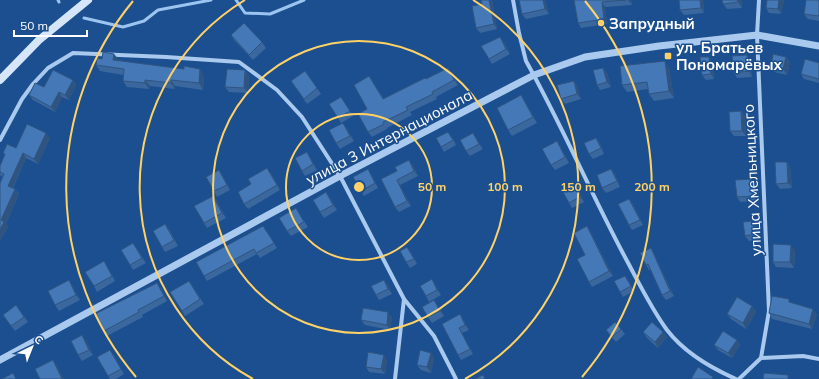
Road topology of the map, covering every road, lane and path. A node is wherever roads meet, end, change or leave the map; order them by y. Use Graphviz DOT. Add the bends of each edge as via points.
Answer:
graph roads {
  1 [pos="88,0"];
  2 [pos="513,0"];
  3 [pos="759,0"];
  4 [pos="757,35"];
  5 [pos="819,46"];
  6 [pos="534,75"];
  7 [pos="0,80"];
  8 [pos="0,140"];
  9 [pos="340,176"];
  10 [pos="404,299"];
  11 [pos="761,358"];
  12 [pos="819,359"];
  13 [pos="0,360"];
  14 [pos="395,379"];
  15 [pos="456,379"];
  16 [pos="736,379"];
  17 [pos="739,379"];
  1 -- 7 [label="main road" via="39,40"];
  2 -- 6 [label="street" via="518,33 526,61"];
  3 -- 4 [label="street, улица Хмельницкого"];
  4 -- 5 [label="street, улица 3 Интернационала"];
  4 -- 6 [label="street, улица 3 Интернационала" via="585,57"];
  4 -- 11 [label="street, улица Хмельницкого" via="769,311"];
  6 -- 9 [label="street, улица 3 Интернационала"];
  6 -- 16 [label="street" via="653,309 668,331 689,351 716,370"];
  8 -- 9 [label="street" via="33,84 48,68 73,53 239,62 277,90 302,118"];
  9 -- 10 [label="street"];
  9 -- 13 [label="street, улица 3 Интернационала"];
  10 -- 14 [label="street"];
  10 -- 15 [label="street" via="434,336"];
  11 -- 12 [label="street" via="803,356"];
  11 -- 17 [label="street"];
}
